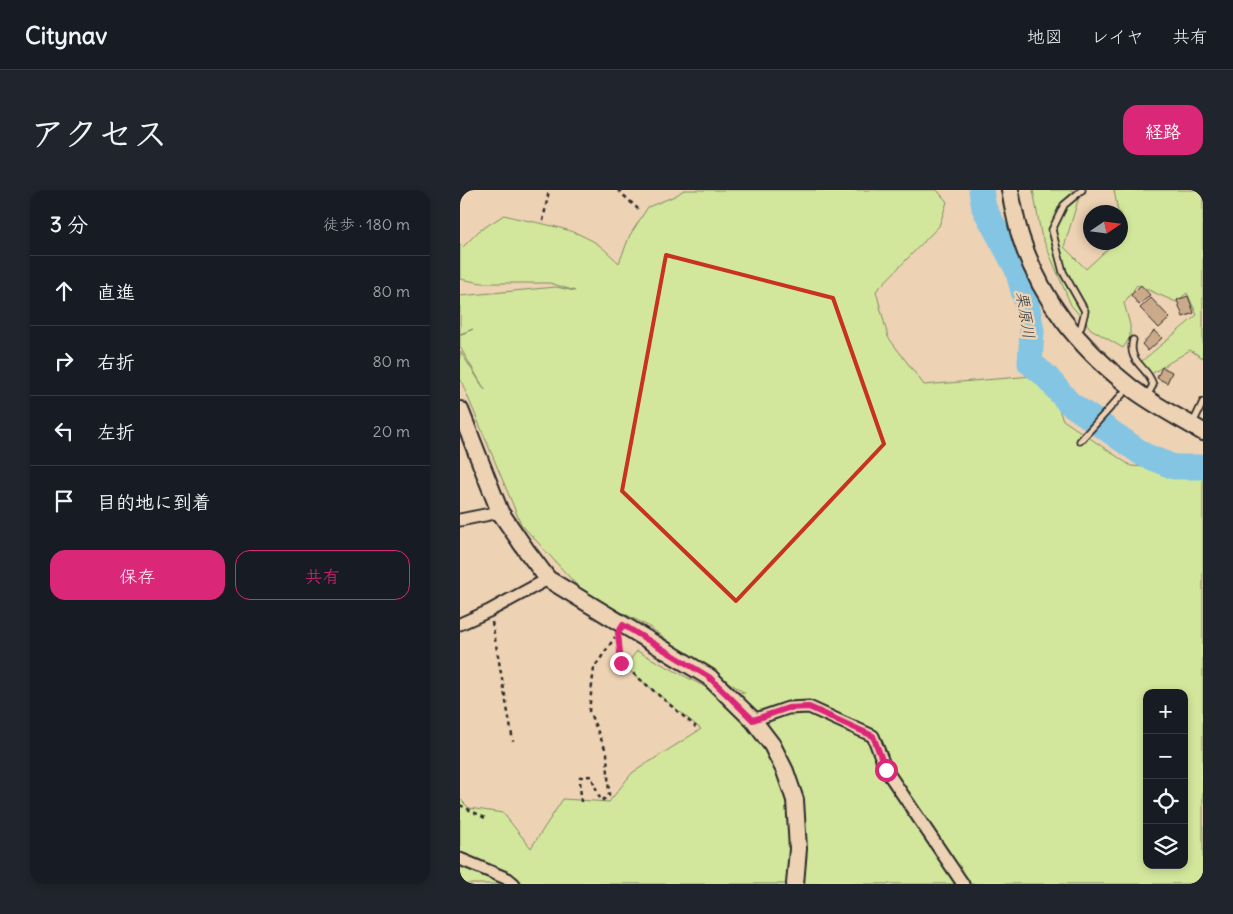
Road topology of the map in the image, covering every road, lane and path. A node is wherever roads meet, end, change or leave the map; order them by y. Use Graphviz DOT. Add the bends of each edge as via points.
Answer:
graph roads {
  1 [pos="549,190"];
  2 [pos="618,190"];
  3 [pos="1010,190"];
  4 [pos="1082,190"];
  5 [pos="638,209"];
  6 [pos="543,221"];
  7 [pos="1073,334"];
  8 [pos="1133,340"];
  9 [pos="1130,387"];
  10 [pos="1146,398"];
  11 [pos="1203,402"];
  12 [pos="460,410"];
  13 [pos="1198,429"];
  14 [pos="1080,441"];
  15 [pos="500,512"];
  16 [pos="460,520"];
  17 [pos="548,579"];
  18 [pos="490,611"];
  19 [pos="460,624"];
  20 [pos="753,720"];
  21 [pos="696,727"];
  22 [pos="513,741"];
  23 [pos="581,802"];
  24 [pos="460,805"];
  25 [pos="485,818"];
  26 [pos="460,859"];
  27 [pos="514,884"];
  28 [pos="795,884"];
  29 [pos="963,884"];
  1 -- 6 [label="path"];
  2 -- 5 [label="path"];
  3 -- 7 [label="street" via="1021,238 1042,289"];
  4 -- 7 [label="lane" via="1064,205 1052,230 1062,272 1085,311 1081,327"];
  7 -- 9 [label="street"];
  8 -- 10 [label="lane" via="1130,349 1134,359 1151,376 1153,385"];
  9 -- 10 [label="street"];
  9 -- 14 [label="lane"];
  10 -- 13 [label="street"];
  11 -- 13 [label="lane"];
  12 -- 15 [label="street"];
  15 -- 16 [label="street"];
  15 -- 17 [label="street"];
  17 -- 18 [label="street"];
  17 -- 20 [label="street" via="709,677"];
  18 -- 19 [label="street"];
  18 -- 22 [label="path"];
  20 -- 28 [label="street" via="772,745 795,800 798,849"];
  20 -- 29 [label="street" via="788,708 809,707 873,736 886,770"];
  21 -- 23 [label="path" via="621,663 618,633 594,668 589,712 607,754 609,796 601,801 592,776 580,777"];
  24 -- 25 [label="path"];
  26 -- 27 [label="street"];
}
